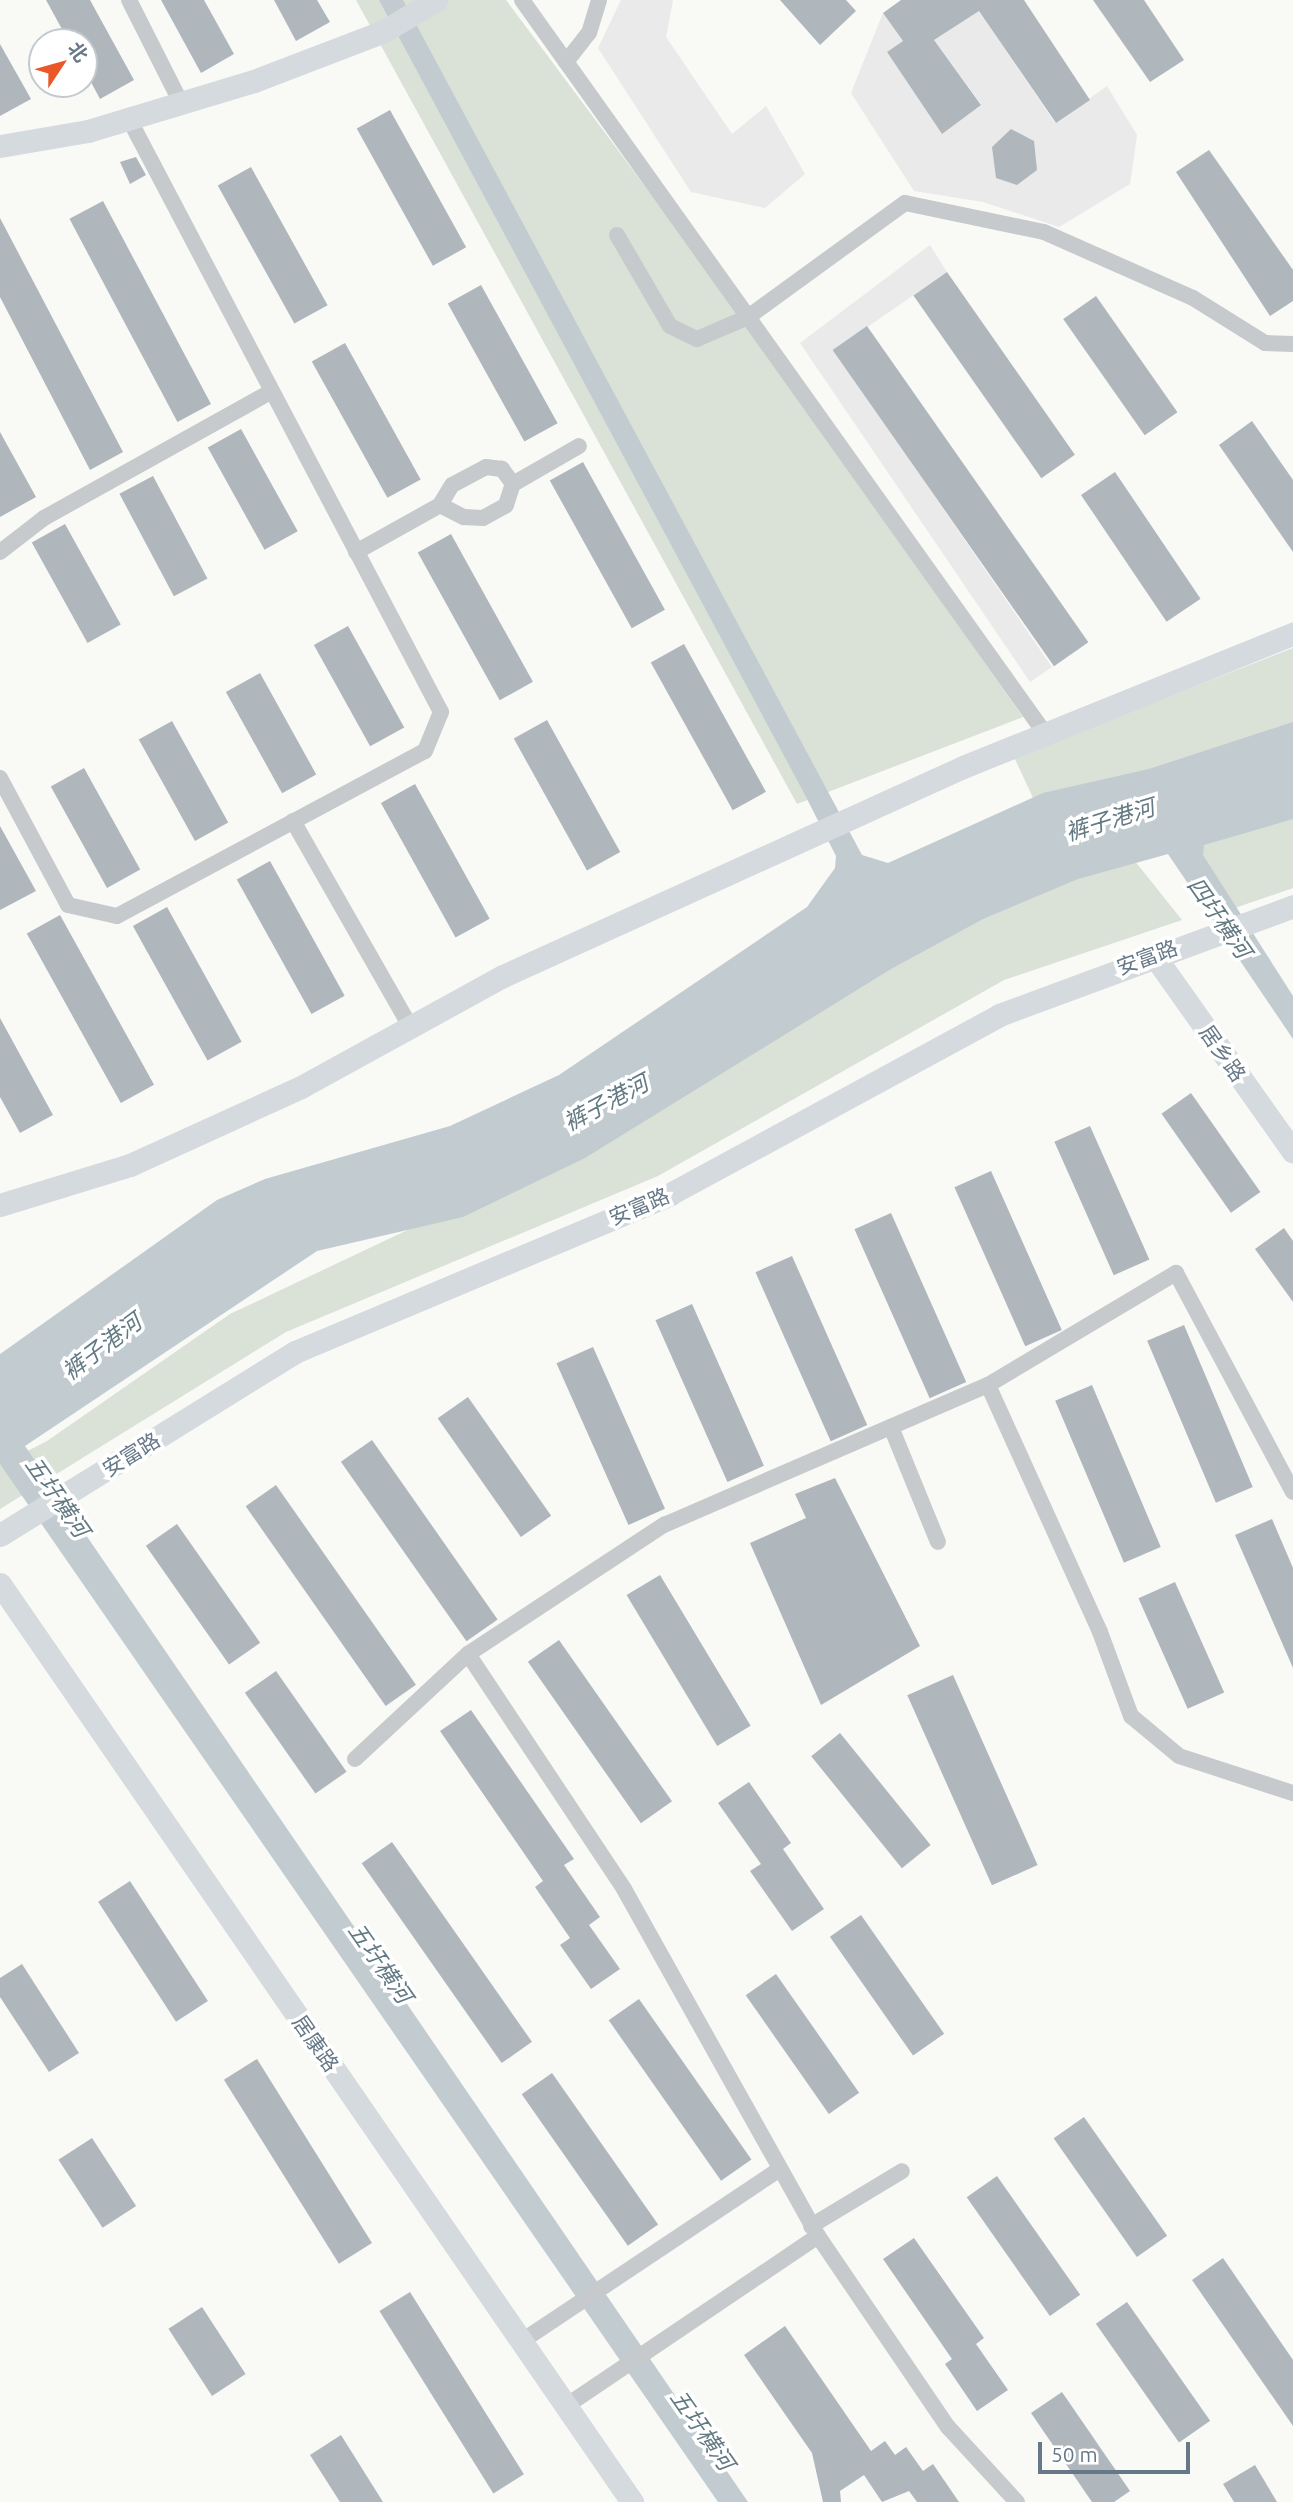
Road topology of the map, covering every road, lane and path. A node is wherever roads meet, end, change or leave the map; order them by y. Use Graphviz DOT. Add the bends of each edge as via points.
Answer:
graph roads {
  1 [pos="129,0"];
  2 [pos="522,0"];
  3 [pos="598,0"];
  4 [pos="433,3"];
  5 [pos="566,62"];
  6 [pos="181,103"];
  7 [pos="129,119"];
  8 [pos="0,146"];
  9 [pos="617,235"];
  10 [pos="748,317"];
  11 [pos="1293,344"];
  12 [pos="270,392"];
  13 [pos="579,446"];
  14 [pos="513,484"];
  15 [pos="440,505"];
  16 [pos="0,552"];
  17 [pos="356,552"];
  18 [pos="1293,634"];
  19 [pos="1044,732"];
  20 [pos="0,778"];
  21 [pos="293,821"];
  22 [pos="1293,906"];
  23 [pos="1153,954"];
  24 [pos="411,1028"];
  25 [pos="1293,1152"];
  26 [pos="0,1205"];
  27 [pos="988,1385"];
  28 [pos="891,1427"];
  29 [pos="1293,1492"];
  30 [pos="0,1535"];
  31 [pos="938,1542"];
  32 [pos="0,1584"];
  33 [pos="468,1654"];
  34 [pos="355,1759"];
  35 [pos="1293,1793"];
  36 [pos="778,2170"];
  37 [pos="902,2171"];
  38 [pos="814,2231"];
  39 [pos="522,2341"];
  40 [pos="566,2406"];
  41 [pos="623,2499"];
  42 [pos="1017,2502"];
  1 -- 6 [label="street"];
  2 -- 5 [label="street"];
  3 -- 5 [label="street" via="589,33"];
  4 -- 6 [label="street" via="384,31"];
  5 -- 10 [label="street"];
  6 -- 7 [label="street"];
  7 -- 8 [label="street"];
  7 -- 12 [label="street"];
  9 -- 10 [label="street" via="670,327 697,339"];
  10 -- 11 [label="street" via="905,203 1044,232 1193,298 1265,343"];
  10 -- 19 [label="street"];
  12 -- 16 [label="street" via="44,518"];
  12 -- 17 [label="street"];
  13 -- 14 [label="street"];
  14 -- 15 [label="street" via="506,505 483,518 464,517"];
  14 -- 15 [label="street" via="502,470 486,467 452,485"];
  15 -- 17 [label="street"];
  17 -- 21 [label="street" via="441,712 425,751"];
  18 -- 19 [label="street"];
  19 -- 24 [label="street" via="503,976"];
  20 -- 21 [label="street" via="68,905 117,916"];
  21 -- 24 [label="street"];
  22 -- 23 [label="street, 安富路"];
  23 -- 25 [label="street, 居乡路"];
  23 -- 30 [label="street, 安富路" via="999,1014 670,1194 295,1352"];
  24 -- 26 [label="street" via="301,1087 130,1165"];
  27 -- 28 [label="street"];
  27 -- 29 [label="street" via="1176,1273"];
  27 -- 35 [label="street" via="1100,1632 1131,1716 1179,1756"];
  28 -- 31 [label="street"];
  28 -- 33 [label="street" via="664,1525"];
  32 -- 39 [label="street, 居康路"];
  33 -- 34 [label="street"];
  33 -- 36 [label="street" via="624,1889 747,2101"];
  36 -- 38 [label="street"];
  36 -- 39 [label="street"];
  37 -- 38 [label="street"];
  38 -- 40 [label="street"];
  38 -- 42 [label="street" via="948,2427"];
  39 -- 40 [label="street, 居康路"];
  40 -- 41 [label="street, 居康路"];
}
